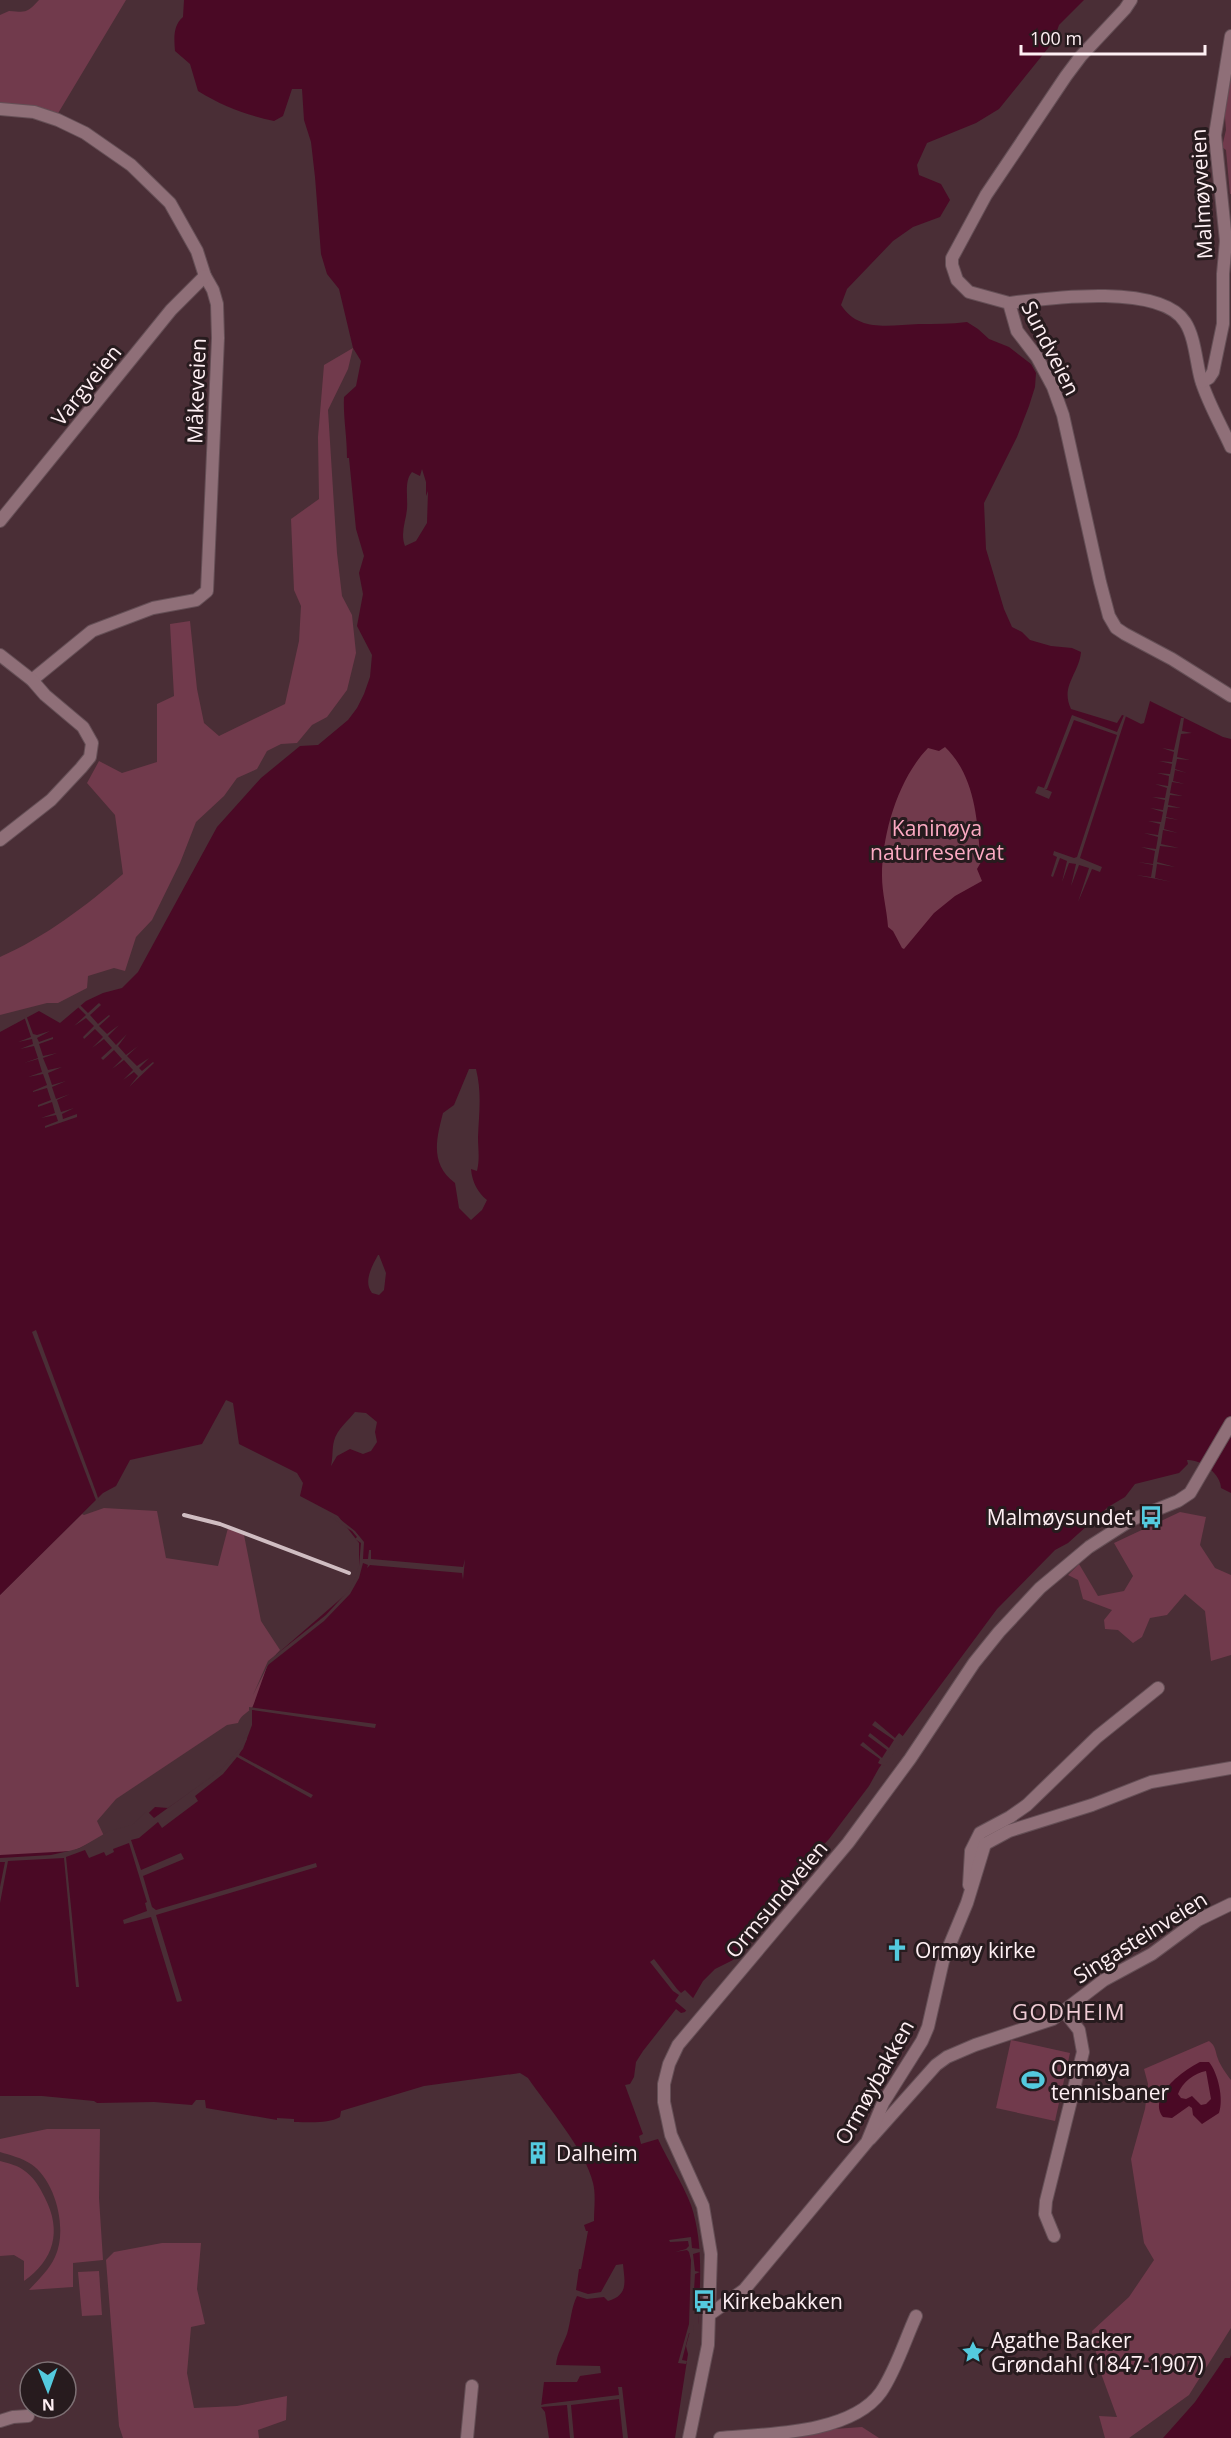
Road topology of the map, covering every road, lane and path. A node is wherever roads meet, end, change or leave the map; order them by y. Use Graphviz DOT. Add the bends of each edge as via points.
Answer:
graph roads {
  1 [pos="1131,0"];
  2 [pos="1231,36"];
  3 [pos="0,109"];
  4 [pos="206,276"];
  5 [pos="1008,303"];
  6 [pos="1202,382"];
  7 [pos="1231,447"];
  8 [pos="0,521"];
  9 [pos="0,655"];
  10 [pos="33,680"];
  11 [pos="1231,696"];
  12 [pos="0,840"];
  13 [pos="1231,1423"];
  14 [pos="1158,1688"];
  15 [pos="1231,1768"];
  16 [pos="971,1892"];
  17 [pos="1231,1904"];
  18 [pos="1064,2011"];
  19 [pos="867,2142"];
  20 [pos="1054,2236"];
  21 [pos="710,2314"];
  22 [pos="916,2316"];
  23 [pos="472,2386"];
  24 [pos="18,2417"];
  25 [pos="0,2421"];
  26 [pos="467,2438"];
  27 [pos="692,2438"];
  28 [pos="720,2438"];
  1 -- 5 [label="street, Sundveien" via="1066,76 986,195 952,258 957,280 969,292"];
  2 -- 6 [label="street, Malmøyveien" via="1215,135 1226,230 1223,324 1214,372"];
  3 -- 4 [label="street, Måkeveien" via="34,112 58,120 85,133 131,165 170,203"];
  4 -- 8 [label="street, Vargveien" via="171,310"];
  4 -- 10 [label="street, Måkeveien" via="214,294 218,327 207,591 196,600 153,608 92,631"];
  5 -- 6 [label="street" via="1139,297 1168,307 1186,324"];
  5 -- 11 [label="street, Sundveien" via="1017,331 1037,357 1063,415 1109,616 1125,634"];
  6 -- 7 [label="street"];
  9 -- 10 [label="street"];
  10 -- 12 [label="street" via="83,727 90,736 92,749 90,757 51,800"];
  13 -- 21 [label="street, Ormsundveien" via="1195,1488 1185,1497 1144,1513 1089,1548 1055,1574 1015,1615 974,1663 848,1843 678,2045 664,2084 664,2102 671,2135 705,2213 711,2254"];
  14 -- 16 [label="street, Ormøybakken" via="1103,1732 1027,1805 980,1833 969,1860"];
  15 -- 16 [label="street, Ormøybakken" via="1157,1780 991,1839 985,1844"];
  16 -- 19 [label="street, Ormøybakken" via="943,1961 928,2027 883,2103"];
  17 -- 18 [label="street, Singasteinveien" via="1198,1920 1152,1954 1104,1980"];
  18 -- 19 [label="street, Singasteinveien" via="1053,2019 947,2057"];
  18 -- 20 [label="street" via="1079,2030 1083,2052 1046,2200 1045,2214"];
  19 -- 21 [label="street, Ormøybakken" via="744,2290"];
  21 -- 27 [label="street, Ormsundveien"];
  22 -- 28 [label="street" via="882,2390 869,2404 838,2421 812,2429"];
  23 -- 26 [label="street"];
  24 -- 25 [label="street"];
}
